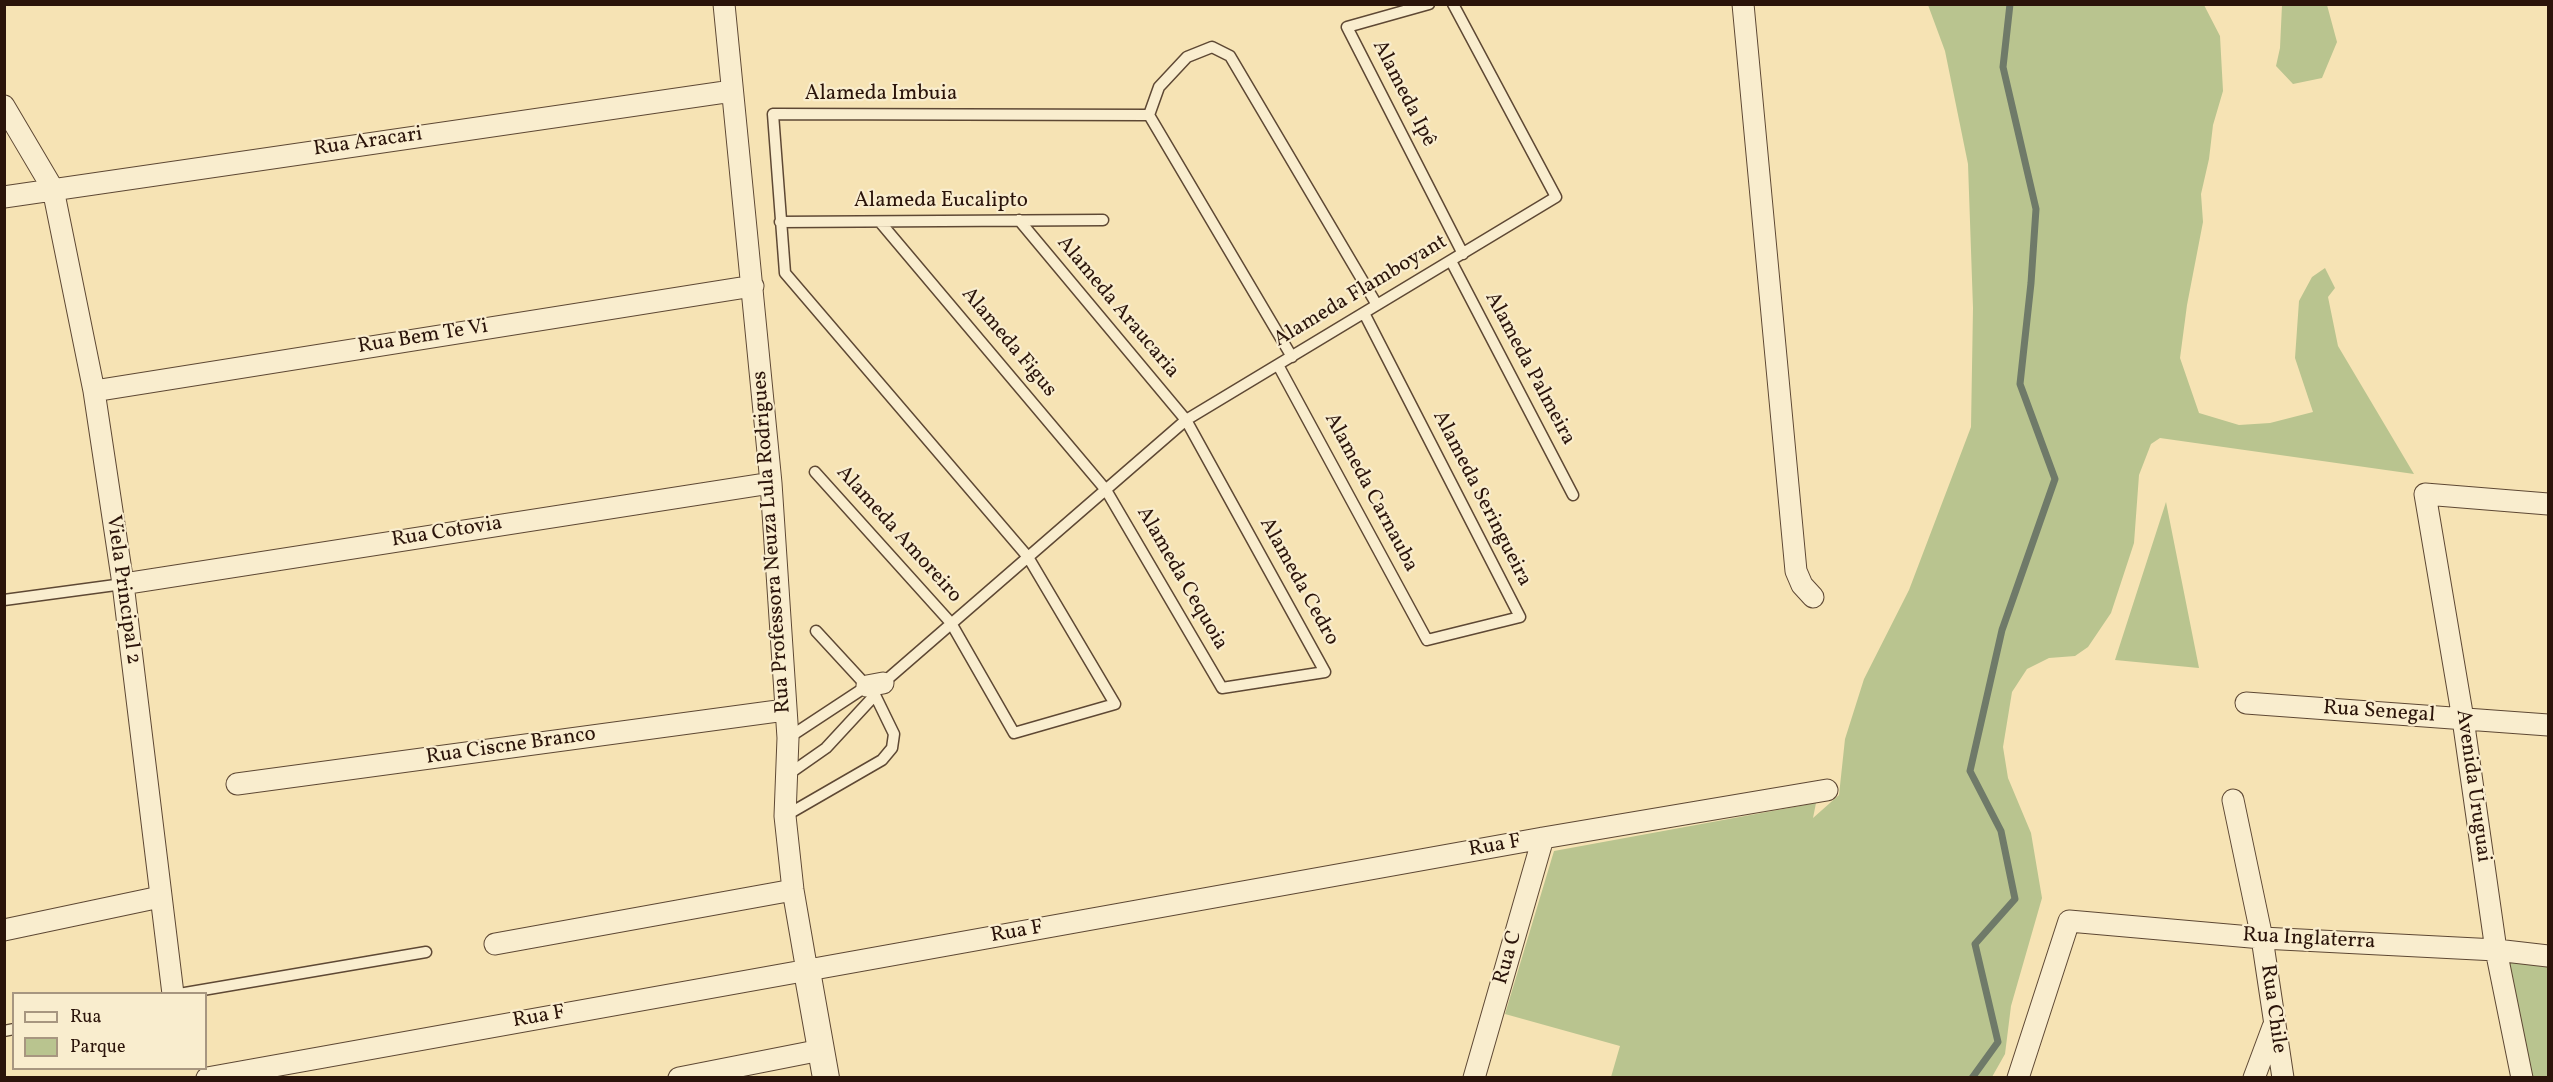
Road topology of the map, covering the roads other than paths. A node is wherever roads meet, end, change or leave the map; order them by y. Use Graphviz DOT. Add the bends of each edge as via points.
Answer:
graph roads {
  1 [pos="724,4"];
  2 [pos="1429,4"];
  3 [pos="1453,4"];
  4 [pos="1743,4"];
  5 [pos="732,91"];
  6 [pos="4,106"];
  7 [pos="1149,115"];
  8 [pos="53,189"];
  9 [pos="4,197"];
  10 [pos="1019,220"];
  11 [pos="1103,220"];
  12 [pos="780,222"];
  13 [pos="880,222"];
  14 [pos="1463,254"];
  15 [pos="1450,261"];
  16 [pos="753,286"];
  17 [pos="1377,305"];
  18 [pos="1364,313"];
  19 [pos="1292,357"];
  20 [pos="1278,365"];
  21 [pos="94,391"];
  22 [pos="1186,420"];
  23 [pos="815,472"];
  24 [pos="771,483"];
  25 [pos="1106,490"];
  26 [pos="1573,495"];
  27 [pos="2548,504"];
  28 [pos="1028,557"];
  29 [pos="123,584"];
  30 [pos="1813,597"];
  31 [pos="4,600"];
  32 [pos="951,623"];
  33 [pos="816,630"];
  34 [pos="1427,640"];
  35 [pos="875,688"];
  36 [pos="1222,688"];
  37 [pos="2246,703"];
  38 [pos="785,710"];
  39 [pos="2463,719"];
  40 [pos="2548,725"];
  41 [pos="788,738"];
  42 [pos="786,777"];
  43 [pos="237,784"];
  44 [pos="1827,790"];
  45 [pos="2233,800"];
  46 [pos="785,816"];
  47 [pos="1543,838"];
  48 [pos="793,890"];
  49 [pos="160,897"];
  50 [pos="4,930"];
  51 [pos="2262,938"];
  52 [pos="495,944"];
  53 [pos="2496,950"];
  54 [pos="426,952"];
  55 [pos="2548,956"];
  56 [pos="807,970"];
  57 [pos="173,992"];
  58 [pos="185,992"];
  59 [pos="2273,1025"];
  60 [pos="821,1050"];
  61 [pos="207,1077"];
  62 [pos="679,1077"];
  63 [pos="826,1077"];
  64 [pos="1474,1077"];
  65 [pos="2018,1077"];
  66 [pos="2254,1077"];
  67 [pos="2283,1077"];
  68 [pos="2522,1077"];
  1 -- 5 [label="street, Rua Professora Neuza Lula Rodrigues"];
  2 -- 14 [label="lane, Alameda Ipê" via="1347,27"];
  3 -- 14 [label="lane, Alameda Flamboyant" via="1556,197"];
  4 -- 30 [label="street" via="1796,571"];
  5 -- 8 [label="street, Rua Aracari"];
  5 -- 16 [label="street, Rua Professora Neuza Lula Rodrigues"];
  6 -- 8 [label="street, Viela Principal 2"];
  7 -- 12 [label="lane, Alameda Imbuia" via="773,114"];
  7 -- 17 [label="lane" via="1159,87 1187,57 1212,47 1230,56"];
  7 -- 19 [label="lane"];
  8 -- 9 [label="street, Rua Aracari"];
  8 -- 21 [label="street, Viela Principal 2"];
  10 -- 11 [label="lane, Alameda Eucalipto"];
  10 -- 13 [label="lane, Alameda Eucalipto"];
  10 -- 22 [label="lane, Alameda Araucaria"];
  12 -- 13 [label="lane, Alameda Eucalipto"];
  12 -- 28 [label="lane, Alameda Imbuia" via="785,273"];
  13 -- 25 [label="lane, Alameda Figus"];
  14 -- 15 [label="lane, Alameda Flamboyant"];
  15 -- 17 [label="lane, Alameda Flamboyant"];
  15 -- 26 [label="lane, Alameda Palmeira"];
  16 -- 21 [label="street, Rua Bem Te Vi"];
  16 -- 24 [label="street, Rua Professora Neuza Lula Rodrigues"];
  17 -- 18 [label="lane, Alameda Flamboyant"];
  18 -- 19 [label="lane, Alameda Flamboyant"];
  18 -- 34 [label="lane, Alameda Seringueira" via="1520,616"];
  19 -- 20 [label="lane, Alameda Flamboyant"];
  20 -- 22 [label="lane, Alameda Flamboyant"];
  20 -- 34 [label="lane, Alameda Carnauba"];
  21 -- 29 [label="street, Viela Principal 2"];
  22 -- 25 [label="lane, Alameda Flamboyant"];
  22 -- 36 [label="lane, Alameda Cedro" via="1325,672"];
  23 -- 32 [label="lane, Alameda Amoreiro"];
  24 -- 29 [label="street, Rua Cotovia"];
  24 -- 38 [label="street, Rua Professora Neuza Lula Rodrigues"];
  25 -- 28 [label="lane, Alameda Flamboyant"];
  25 -- 36 [label="lane, Alameda Cequoia"];
  27 -- 39 [label="street, Avenida Uruguai" via="2426,494"];
  28 -- 32 [label="lane, Alameda Flamboyant"];
  28 -- 32 [label="lane, Alameda Amoreiro" via="1115,704 1014,733"];
  29 -- 31 [label="lane"];
  29 -- 49 [label="street, Viela Principal 2"];
  32 -- 35 [label="lane, Alameda Flamboyant"];
  33 -- 35 [label="lane"];
  35 -- 41 [label="lane"];
  35 -- 42 [label="lane" via="826,748"];
  35 -- 46 [label="lane" via="894,734 892,748 882,760"];
  37 -- 39 [label="street, Rua Senegal"];
  38 -- 41 [label="street, Rua Professora Neuza Lula Rodrigues"];
  38 -- 43 [label="street, Rua Ciscne Branco"];
  39 -- 40 [label="street, Rua Senegal"];
  39 -- 53 [label="street, Avenida Uruguai"];
  41 -- 42 [label="street, Rua Professora Neuza Lula Rodrigues"];
  42 -- 46 [label="street, Rua Professora Neuza Lula Rodrigues"];
  44 -- 47 [label="street, Rua F"];
  45 -- 51 [label="street, Rua Chile"];
  46 -- 48 [label="street, Rua Professora Neuza Lula Rodrigues"];
  47 -- 56 [label="street, Rua F"];
  47 -- 64 [label="street, Rua C"];
  48 -- 52 [label="street"];
  48 -- 56 [label="street, Rua Professora Neuza Lula Rodrigues"];
  49 -- 50 [label="street"];
  49 -- 57 [label="street, Viela Principal 2"];
  51 -- 53 [label="street, Rua Inglaterra"];
  51 -- 59 [label="street, Rua Chile"];
  51 -- 65 [label="street, Rua Inglaterra" via="2069,921"];
  53 -- 55 [label="street, Rua Inglaterra"];
  53 -- 68 [label="street, Avenida Uruguai"];
  54 -- 58 [label="lane"];
  56 -- 60 [label="street, Rua Professora Neuza Lula Rodrigues"];
  56 -- 61 [label="street, Rua F"];
  59 -- 66 [label="street"];
  59 -- 67 [label="street, Rua Chile"];
  60 -- 62 [label="street"];
  60 -- 63 [label="street, Rua Professora Neuza Lula Rodrigues"];
}
